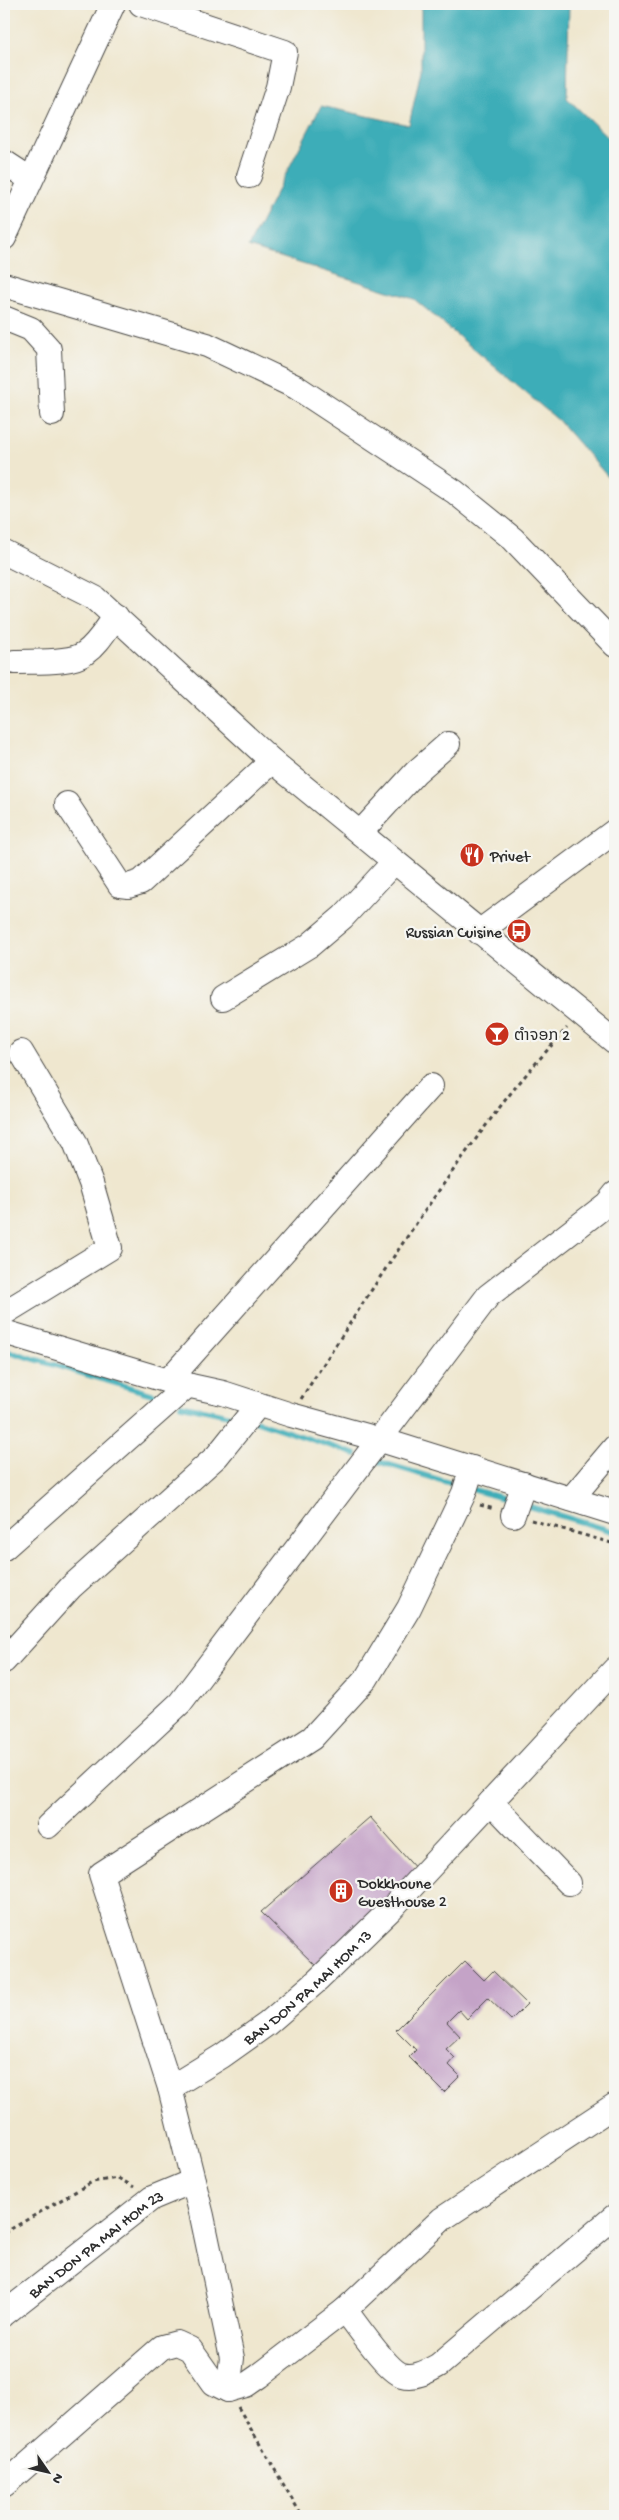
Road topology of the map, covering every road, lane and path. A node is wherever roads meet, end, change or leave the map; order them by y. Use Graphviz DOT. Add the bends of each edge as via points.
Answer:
graph roads {
  1 [pos="113,4"];
  2 [pos="141,4"];
  3 [pos="4,162"];
  4 [pos="249,176"];
  5 [pos="30,179"];
  6 [pos="4,238"];
  7 [pos="4,286"];
  8 [pos="4,318"];
  9 [pos="52,414"];
  10 [pos="4,552"];
  11 [pos="116,616"];
  12 [pos="615,645"];
  13 [pos="15,662"];
  14 [pos="448,744"];
  15 [pos="272,761"];
  16 [pos="67,804"];
  17 [pos="615,831"];
  18 [pos="360,833"];
  19 [pos="394,862"];
  20 [pos="479,932"];
  21 [pos="223,998"];
  22 [pos="580,1012"];
  23 [pos="615,1042"];
  24 [pos="21,1052"];
  25 [pos="431,1086"];
  26 [pos="615,1194"];
  27 [pos="4,1313"];
  28 [pos="4,1332"];
  29 [pos="178,1383"];
  30 [pos="291,1415"];
  31 [pos="249,1416"];
  32 [pos="378,1439"];
  33 [pos="615,1447"];
  34 [pos="466,1484"];
  35 [pos="571,1499"];
  36 [pos="518,1501"];
  37 [pos="615,1513"];
  38 [pos="615,1544"];
  39 [pos="4,1548"];
  40 [pos="4,1661"];
  41 [pos="615,1669"];
  42 [pos="491,1802"];
  43 [pos="48,1826"];
  44 [pos="569,1883"];
  45 [pos="170,2088"];
  46 [pos="615,2104"];
  47 [pos="193,2181"];
  48 [pos="152,2198"];
  49 [pos="615,2216"];
  50 [pos="4,2232"];
  51 [pos="345,2310"];
  52 [pos="4,2314"];
  53 [pos="228,2390"];
  54 [pos="4,2485"];
  55 [pos="302,2516"];
  1 -- 5 [label="street"];
  2 -- 4 [label="street" via="285,52 278,87"];
  3 -- 5 [label="street"];
  5 -- 6 [label="street"];
  7 -- 12 [label="street" via="207,345 296,387 455,492 513,539"];
  8 -- 9 [label="street" via="31,329 49,349"];
  10 -- 11 [label="street" via="96,598"];
  11 -- 13 [label="street" via="96,644 84,654 68,659"];
  11 -- 15 [label="street"];
  14 -- 18 [label="street" via="416,772"];
  15 -- 16 [label="street" via="141,882 128,886 120,885"];
  15 -- 18 [label="street"];
  17 -- 20 [label="street"];
  18 -- 19 [label="street"];
  19 -- 20 [label="street"];
  19 -- 21 [label="street" via="343,917 310,945"];
  20 -- 22 [label="street"];
  22 -- 23 [label="street"];
  22 -- 30 [label="path" via="504,1102 450,1174"];
  24 -- 27 [label="street" via="75,1142 92,1183 110,1248"];
  25 -- 29 [label="street"];
  26 -- 32 [label="street" via="607,1204 488,1296"];
  28 -- 29 [label="street"];
  29 -- 31 [label="street" via="223,1393"];
  29 -- 39 [label="street"];
  30 -- 31 [label="street"];
  30 -- 32 [label="street"];
  31 -- 40 [label="street" via="217,1456 71,1587"];
  32 -- 34 [label="street"];
  32 -- 43 [label="street" via="180,1703"];
  33 -- 35 [label="street"];
  34 -- 36 [label="street"];
  34 -- 36 [label="path"];
  34 -- 45 [label="street" via="409,1608 366,1679 312,1738 101,1874"];
  35 -- 36 [label="street"];
  35 -- 37 [label="street"];
  36 -- 38 [label="path"];
  41 -- 42 [label="street, BAN DON PA MAI HOM 13"];
  42 -- 44 [label="street"];
  42 -- 45 [label="street, BAN DON PA MAI HOM 13" via="390,1910 318,1980 267,2024"];
  45 -- 47 [label="street"];
  46 -- 51 [label="street" via="442,2219"];
  47 -- 48 [label="street, BAN DON PA MAI HOM 23"];
  47 -- 53 [label="street" via="232,2358"];
  48 -- 50 [label="path" via="118,2178 92,2182"];
  48 -- 52 [label="street, BAN DON PA MAI HOM 23"];
  49 -- 51 [label="street" via="439,2365 420,2375 402,2375 387,2364"];
  51 -- 53 [label="street" via="246,2385"];
  53 -- 54 [label="street" via="214,2383 190,2349 177,2342 162,2347"];
  53 -- 55 [label="path"];
}
